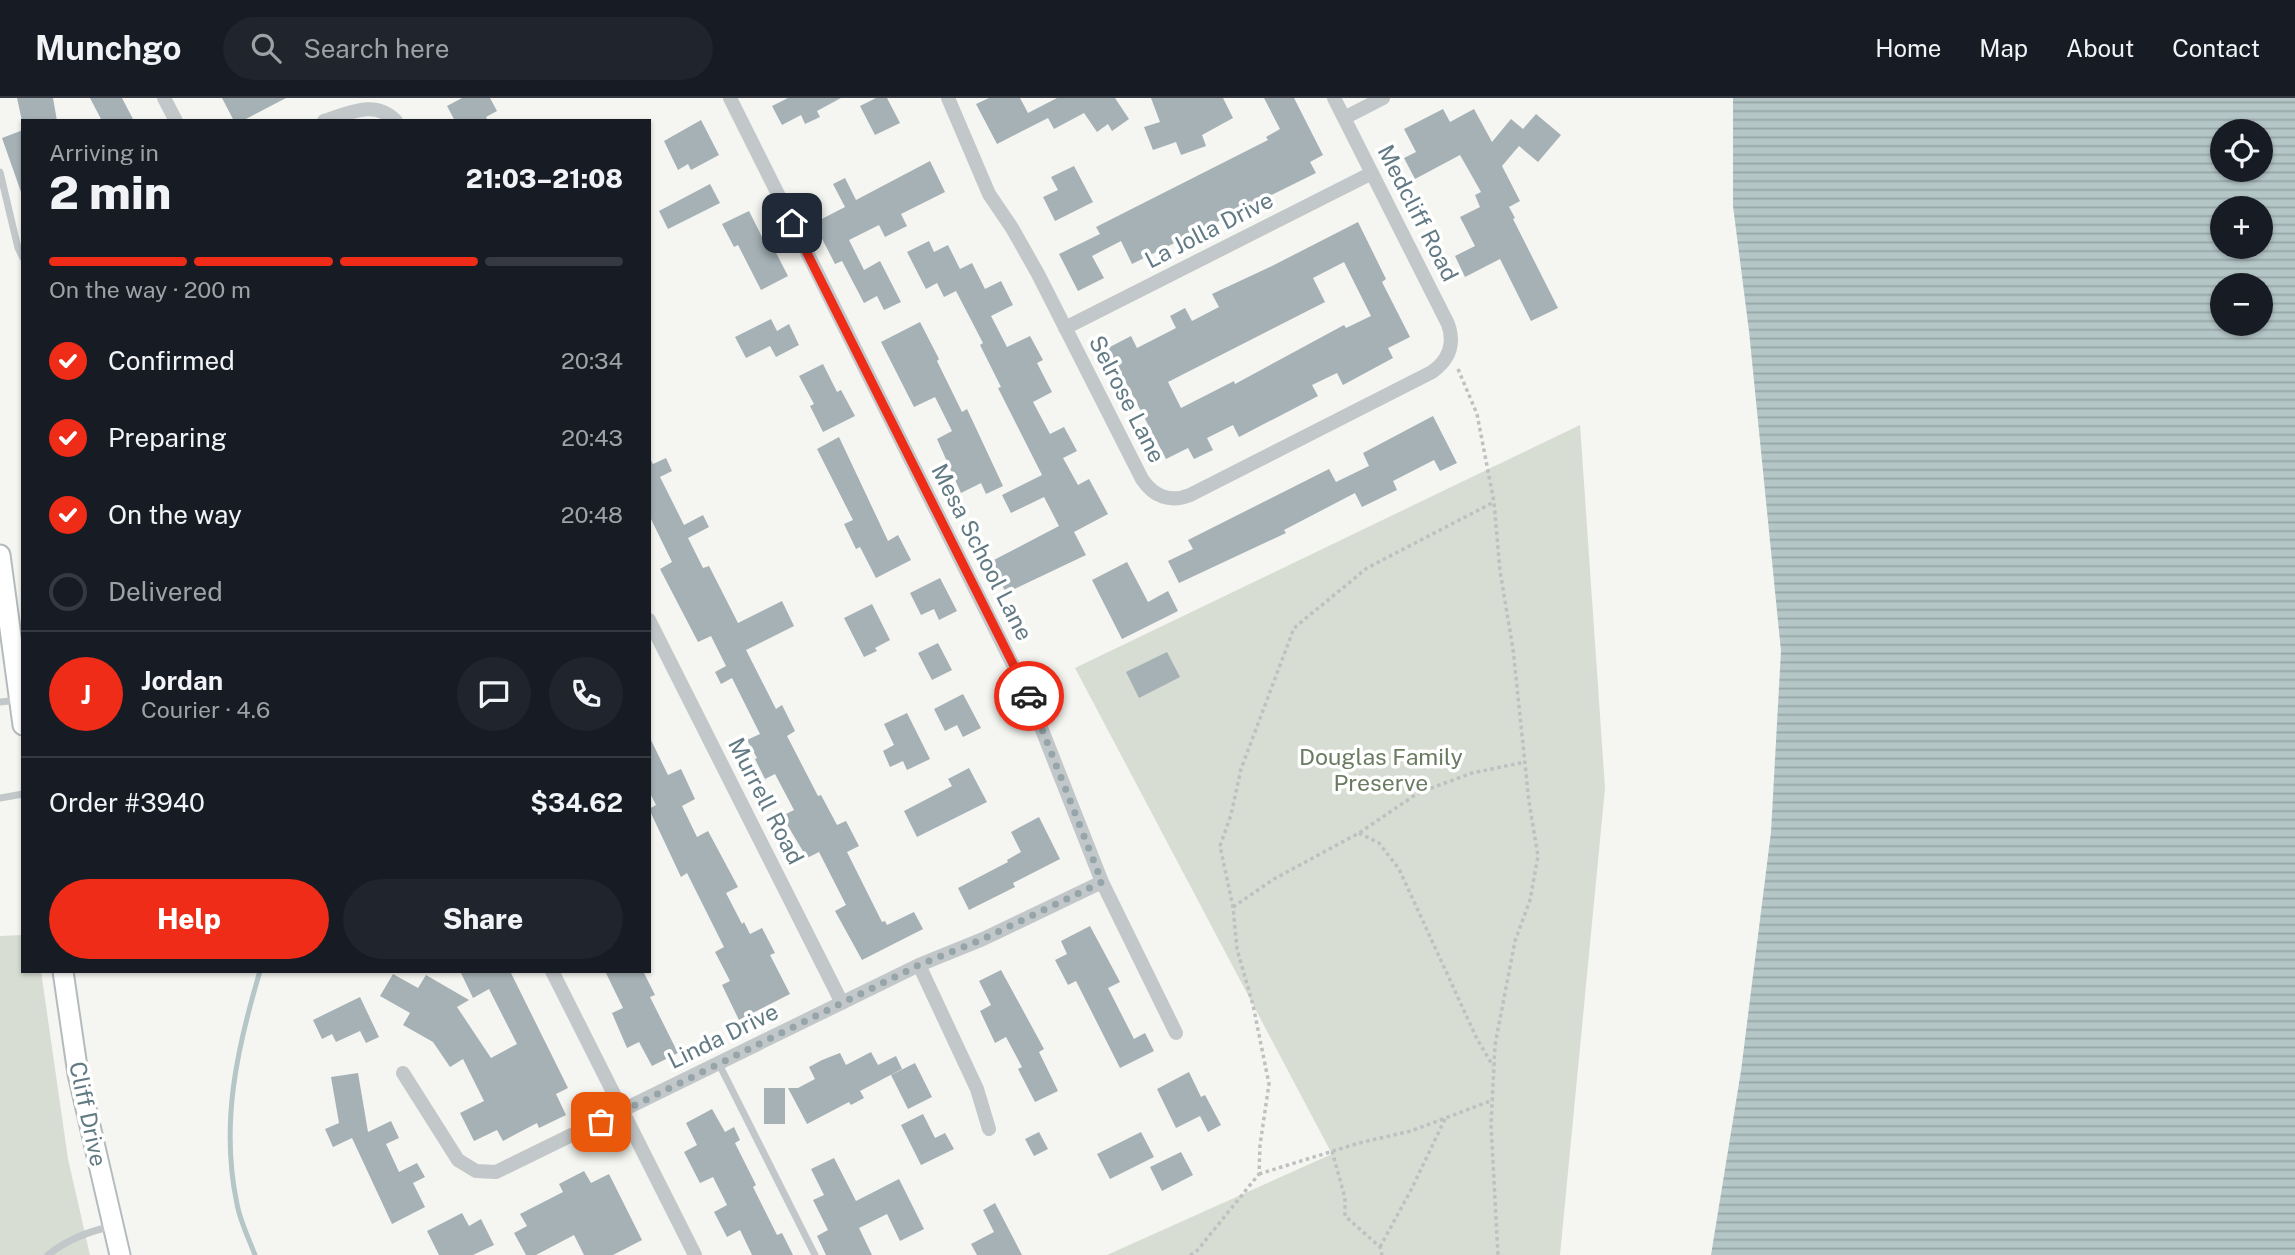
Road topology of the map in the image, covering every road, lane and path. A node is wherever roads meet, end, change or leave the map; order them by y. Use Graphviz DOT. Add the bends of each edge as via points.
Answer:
graph roads {
  1 [pos="164,98"];
  2 [pos="730,98"];
  3 [pos="948,98"];
  4 [pos="1334,98"];
  5 [pos="1383,98"];
  6 [pos="1344,118"];
  7 [pos="175,119"];
  8 [pos="331,119"];
  9 [pos="394,119"];
  10 [pos="0,172"];
  11 [pos="1372,173"];
  12 [pos="21,254"];
  13 [pos="1065,328"];
  14 [pos="1450,351"];
  15 [pos="1494,502"];
  16 [pos="0,555"];
  17 [pos="651,624"];
  18 [pos="18,651"];
  19 [pos="10,701"];
  20 [pos="21,721"];
  21 [pos="1525,762"];
  22 [pos="21,794"];
  23 [pos="0,798"];
  24 [pos="1359,832"];
  25 [pos="1102,882"];
  26 [pos="1233,907"];
  27 [pos="919,965"];
  28 [pos="63,973"];
  29 [pos="553,973"];
  30 [pos="842,1003"];
  31 [pos="1176,1033"];
  32 [pos="719,1064"];
  33 [pos="1494,1068"];
  34 [pos="403,1073"];
  35 [pos="1493,1100"];
  36 [pos="622,1111"];
  37 [pos="1446,1117"];
  38 [pos="989,1129"];
  39 [pos="1332,1152"];
  40 [pos="1259,1174"];
  41 [pos="113,1225"];
  42 [pos="1380,1247"];
  43 [pos="1198,1253"];
  44 [pos="48,1255"];
  45 [pos="120,1255"];
  46 [pos="695,1255"];
  47 [pos="815,1255"];
  48 [pos="1190,1255"];
  49 [pos="1382,1255"];
  50 [pos="1499,1255"];
  1 -- 7 [label="street"];
  2 -- 25 [label="street, Mesa School Lane" via="1029,697"];
  3 -- 13 [label="street, Selrose Lane" via="989,194"];
  4 -- 6 [label="street, Medcliff Road"];
  5 -- 6 [label="street"];
  6 -- 11 [label="street, Medcliff Road"];
  8 -- 9 [label="street" via="368,108"];
  10 -- 12 [label="lane"];
  11 -- 13 [label="street, La Jolla Drive"];
  11 -- 14 [label="street, Medcliff Road" via="1448,324"];
  13 -- 14 [label="street, Selrose Lane" via="1142,479 1154,493 1172,499 1190,495 1432,372"];
  14 -- 15 [label="path" via="1478,414"];
  15 -- 21 [label="path"];
  15 -- 26 [label="path" via="1367,568 1294,628 1241,769 1220,846"];
  16 -- 18 [label="main road"];
  17 -- 30 [label="street, Murrell Road"];
  18 -- 19 [label="main road"];
  19 -- 20 [label="main road"];
  21 -- 24 [label="path" via="1472,773 1418,793"];
  21 -- 33 [label="path" via="1538,856 1530,900 1514,940"];
  22 -- 23 [label="lane"];
  24 -- 26 [label="path"];
  24 -- 33 [label="path" via="1379,843 1399,869"];
  25 -- 27 [label="street, Linda Drive"];
  25 -- 31 [label="street, Mesa School Lane"];
  26 -- 40 [label="path" via="1237,949 1269,1084"];
  27 -- 30 [label="street, Linda Drive"];
  27 -- 38 [label="street" via="977,1088"];
  28 -- 41 [label="main road, Cliff Drive" via="78,1074"];
  29 -- 36 [label="street"];
  30 -- 32 [label="street, Linda Drive"];
  32 -- 36 [label="street, Linda Drive"];
  32 -- 47 [label="lane"];
  33 -- 35 [label="path"];
  34 -- 36 [label="street, Linda Drive" via="458,1160 486,1173 506,1169"];
  35 -- 37 [label="path"];
  35 -- 50 [label="path"];
  36 -- 46 [label="street"];
  37 -- 39 [label="path"];
  37 -- 42 [label="path"];
  39 -- 40 [label="path"];
  39 -- 42 [label="path" via="1345,1198 1345,1216"];
  40 -- 43 [label="path"];
  41 -- 44 [label="lane" via="81,1234"];
  41 -- 45 [label="main road, Cliff Drive"];
  42 -- 49 [label="path"];
  43 -- 48 [label="path"];
}
